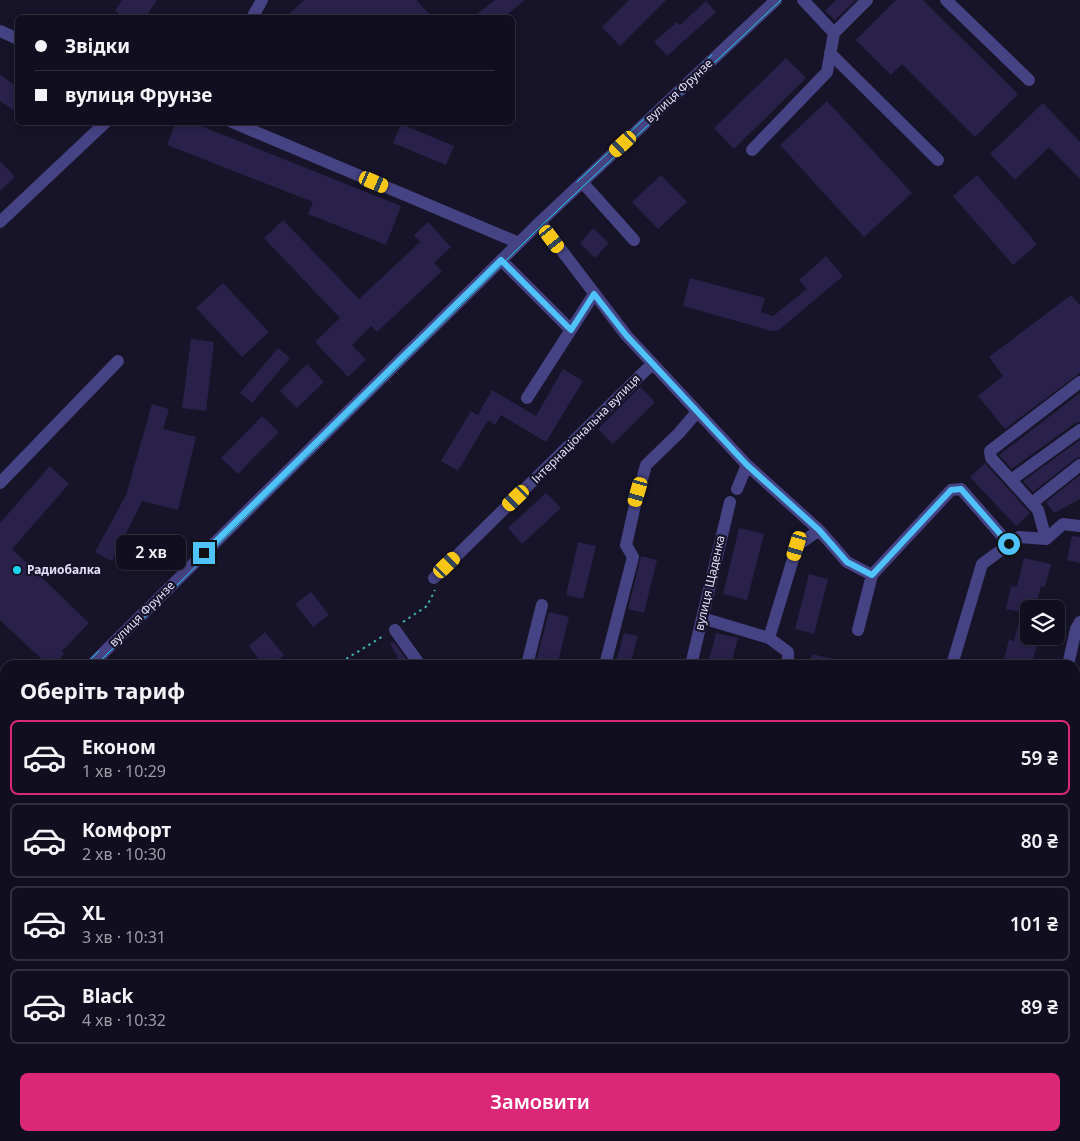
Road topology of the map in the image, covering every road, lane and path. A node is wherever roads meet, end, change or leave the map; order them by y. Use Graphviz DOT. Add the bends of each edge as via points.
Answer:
graph roads {
  1 [pos="262,0"];
  2 [pos="776,0"];
  3 [pos="803,0"];
  4 [pos="867,0"];
  5 [pos="946,0"];
  6 [pos="254,15"];
  7 [pos="0,31"];
  8 [pos="834,33"];
  9 [pos="15,38"];
  10 [pos="830,53"];
  11 [pos="1029,80"];
  12 [pos="103,125"];
  13 [pos="239,125"];
  14 [pos="752,150"];
  15 [pos="938,160"];
  16 [pos="582,182"];
  17 [pos="0,222"];
  18 [pos="540,222"];
  19 [pos="634,240"];
  20 [pos="519,243"];
  21 [pos="501,260"];
  22 [pos="594,294"];
  23 [pos="571,330"];
  24 [pos="118,361"];
  25 [pos="652,364"];
  26 [pos="1080,382"];
  27 [pos="526,398"];
  28 [pos="697,412"];
  29 [pos="1080,430"];
  30 [pos="747,465"];
  31 [pos="1080,465"];
  32 [pos="1011,480"];
  33 [pos="0,483"];
  34 [pos="737,489"];
  35 [pos="730,502"];
  36 [pos="1032,503"];
  37 [pos="1080,526"];
  38 [pos="819,530"];
  39 [pos="1046,539"];
  40 [pos="1009,544"];
  41 [pos="872,575"];
  42 [pos="434,578"];
  43 [pos="542,605"];
  44 [pos="702,618"];
  45 [pos="1080,622"];
  46 [pos="395,630"];
  47 [pos="858,630"];
  48 [pos="769,638"];
  49 [pos="96,660"];
  50 [pos="416,660"];
  51 [pos="528,660"];
  52 [pos="606,660"];
  53 [pos="691,660"];
  54 [pos="788,660"];
  55 [pos="953,660"];
  56 [pos="1073,660"];
  1 -- 6 [label="street"];
  2 -- 16 [label="street, вулиця Фрунзе"];
  3 -- 8 [label="street"];
  4 -- 8 [label="street"];
  5 -- 11 [label="street"];
  7 -- 9 [label="street"];
  8 -- 10 [label="street"];
  10 -- 14 [label="street" via="827,72"];
  10 -- 15 [label="street"];
  12 -- 17 [label="street"];
  13 -- 20 [label="street"];
  16 -- 18 [label="street, вулиця Фрунзе"];
  16 -- 19 [label="street"];
  18 -- 20 [label="street, вулиця Фрунзе"];
  18 -- 22 [label="street"];
  20 -- 21 [label="street, вулиця Фрунзе"];
  21 -- 23 [label="street"];
  21 -- 49 [label="street, вулиця Фрунзе"];
  22 -- 23 [label="street"];
  22 -- 25 [label="street"];
  23 -- 27 [label="street"];
  24 -- 33 [label="street"];
  25 -- 28 [label="street"];
  25 -- 42 [label="street, Інтернаціональна вулиця"];
  26 -- 32 [label="street" via="990,451 991,458"];
  28 -- 30 [label="street"];
  28 -- 52 [label="street" via="646,465 626,545 633,557"];
  29 -- 32 [label="street"];
  30 -- 34 [label="street"];
  30 -- 38 [label="street"];
  31 -- 36 [label="street"];
  32 -- 36 [label="street"];
  35 -- 44 [label="street, вулиця Щаденка"];
  36 -- 39 [label="street" via="1038,510"];
  37 -- 39 [label="street" via="1063,524"];
  38 -- 41 [label="street" via="847,562"];
  38 -- 48 [label="street" via="797,546"];
  39 -- 40 [label="street" via="1019,537"];
  40 -- 41 [label="street" via="961,489 951,490"];
  40 -- 55 [label="street" via="982,564"];
  41 -- 47 [label="street"];
  43 -- 51 [label="street"];
  44 -- 48 [label="street"];
  44 -- 53 [label="street, вулиця Щаденка"];
  45 -- 56 [label="street" via="1076,629"];
  46 -- 50 [label="street"];
  48 -- 54 [label="street" via="788,652"];
}
